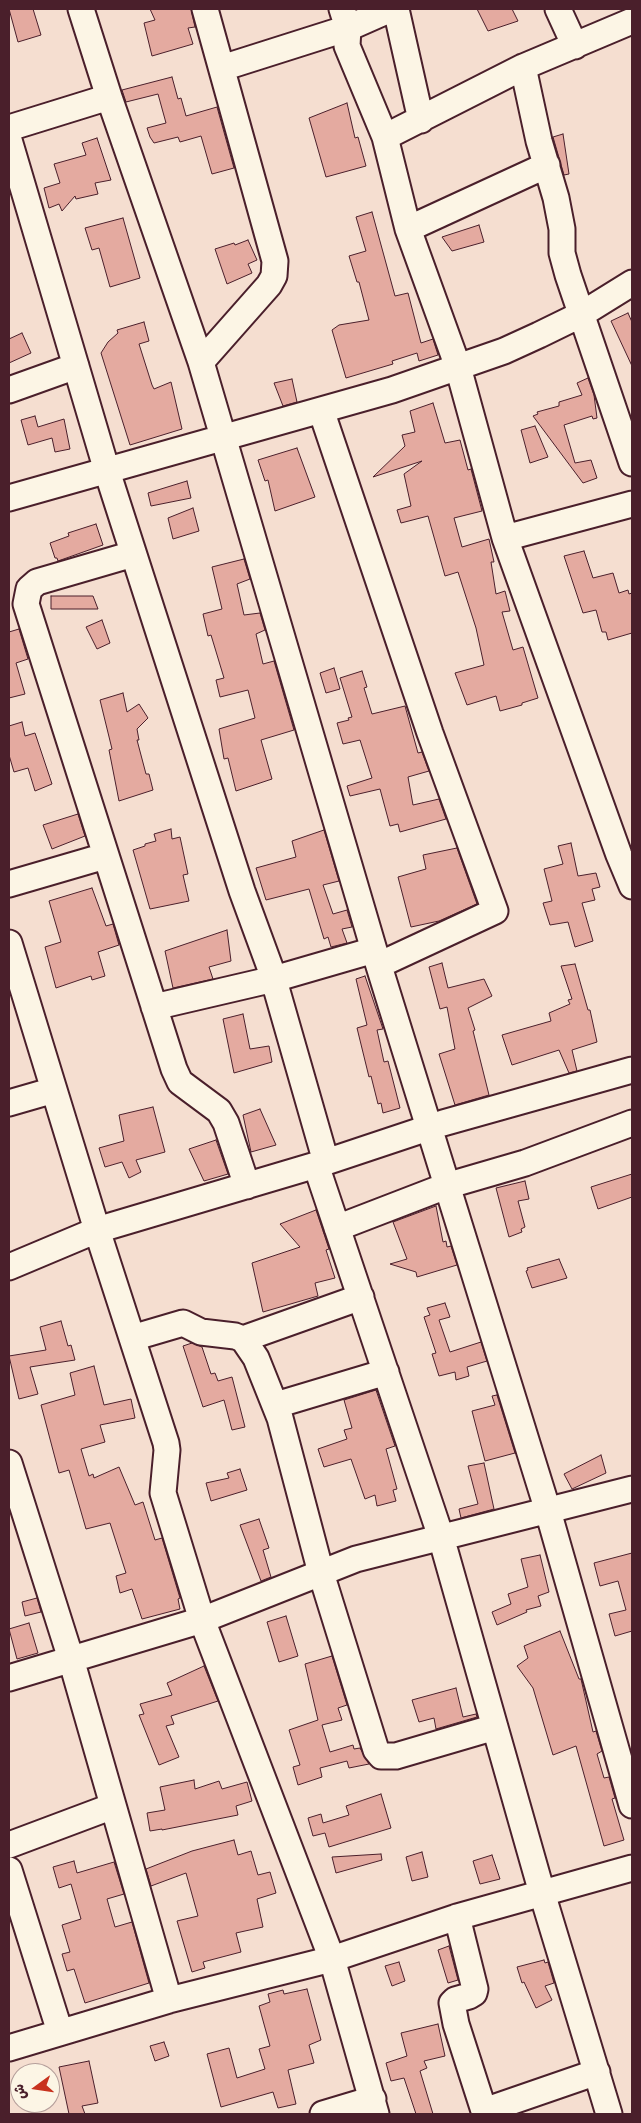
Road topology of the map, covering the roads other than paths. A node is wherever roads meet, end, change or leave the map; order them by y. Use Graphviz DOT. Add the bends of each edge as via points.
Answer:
graph roads {
  1 [pos="81,9"];
  2 [pos="205,9"];
  3 [pos="391,9"];
  4 [pos="396,9"];
  5 [pos="558,9"];
  6 [pos="345,18"];
  7 [pos="632,21"];
  8 [pos="575,46"];
  9 [pos="523,67"];
  10 [pos="222,68"];
  11 [pos="109,97"];
  12 [pos="421,120"];
  13 [pos="9,128"];
  14 [pos="385,137"];
  15 [pos="9,140"];
  16 [pos="547,165"];
  17 [pos="408,229"];
  18 [pos="632,283"];
  19 [pos="582,314"];
  20 [pos="201,362"];
  21 [pos="76,366"];
  22 [pos="458,367"];
  23 [pos="9,390"];
  24 [pos="321,410"];
  25 [pos="223,438"];
  26 [pos="632,463"];
  27 [pos="106,471"];
  28 [pos="9,498"];
  29 [pos="632,504"];
  30 [pos="505,538"];
  31 [pos="133,554"];
  32 [pos="106,856"];
  33 [pos="631,880"];
  34 [pos="9,884"];
  35 [pos="9,943"];
  36 [pos="377,957"];
  37 [pos="274,979"];
  38 [pos="154,1007"];
  39 [pos="632,1070"];
  40 [pos="54,1090"];
  41 [pos="9,1103"];
  42 [pos="632,1123"];
  43 [pos="428,1128"];
  44 [pos="321,1164"];
  45 [pos="248,1186"];
  46 [pos="446,1186"];
  47 [pos="337,1228"];
  48 [pos="97,1230"];
  49 [pos="9,1267"];
  50 [pos="361,1297"];
  51 [pos="132,1338"];
  52 [pos="243,1339"];
  53 [pos="386,1372"];
  54 [pos="276,1405"];
  55 [pos="9,1463"];
  56 [pos="632,1488"];
  57 [pos="548,1511"];
  58 [pos="441,1537"];
  59 [pos="321,1573"];
  60 [pos="202,1620"];
  61 [pos="71,1659"];
  62 [pos="9,1678"];
  63 [pos="495,1727"];
  64 [pos="113,1806"];
  65 [pos="632,1806"];
  66 [pos="9,1845"];
  67 [pos="632,1868"];
  68 [pos="9,1870"];
  69 [pos="542,1893"];
  70 [pos="457,1917"];
  71 [pos="332,1959"];
  72 [pos="169,2000"];
  73 [pos="60,2032"];
  74 [pos="9,2048"];
  75 [pos="597,2072"];
  76 [pos="374,2107"];
  77 [pos="484,2113"];
  78 [pos="323,2114"];
  79 [pos="609,2114"];
  1 -- 11 [label="street"];
  2 -- 10 [label="street"];
  3 -- 6 [label="street"];
  4 -- 12 [label="street"];
  5 -- 8 [label="street"];
  6 -- 10 [label="street"];
  6 -- 14 [label="street" via="347,46"];
  7 -- 8 [label="street"];
  8 -- 9 [label="street"];
  9 -- 12 [label="street"];
  9 -- 16 [label="street"];
  10 -- 20 [label="street" via="275,269 269,285"];
  11 -- 13 [label="street"];
  11 -- 20 [label="street"];
  12 -- 14 [label="street"];
  14 -- 17 [label="street"];
  15 -- 21 [label="street"];
  16 -- 17 [label="street"];
  16 -- 19 [label="street" via="562,229 562,253"];
  17 -- 22 [label="street"];
  18 -- 19 [label="street"];
  19 -- 22 [label="street" via="504,351"];
  19 -- 26 [label="street"];
  20 -- 25 [label="street"];
  21 -- 23 [label="street"];
  21 -- 27 [label="street"];
  22 -- 24 [label="street"];
  22 -- 30 [label="street"];
  24 -- 25 [label="street"];
  24 -- 36 [label="street" via="494,911"];
  25 -- 27 [label="street"];
  25 -- 36 [label="street"];
  27 -- 28 [label="street"];
  27 -- 31 [label="street"];
  29 -- 30 [label="street"];
  30 -- 33 [label="street"];
  31 -- 32 [label="street" via="37,582 26,599"];
  31 -- 37 [label="street" via="242,891"];
  32 -- 34 [label="street"];
  32 -- 38 [label="street"];
  35 -- 40 [label="street"];
  36 -- 37 [label="street"];
  36 -- 43 [label="street"];
  37 -- 38 [label="street"];
  37 -- 44 [label="street"];
  38 -- 45 [label="street" via="180,1082 219,1111"];
  39 -- 43 [label="street"];
  40 -- 41 [label="street"];
  40 -- 48 [label="street"];
  42 -- 46 [label="street" via="525,1163"];
  43 -- 44 [label="street"];
  43 -- 46 [label="street"];
  44 -- 45 [label="street"];
  44 -- 47 [label="street"];
  45 -- 48 [label="street"];
  46 -- 47 [label="street"];
  46 -- 57 [label="street"];
  47 -- 50 [label="street"];
  48 -- 49 [label="street"];
  48 -- 51 [label="street"];
  50 -- 52 [label="street"];
  50 -- 53 [label="street"];
  51 -- 52 [label="street" via="184,1323 201,1332"];
  51 -- 60 [label="street" via="166,1443 163,1493"];
  52 -- 54 [label="street" via="256,1358"];
  53 -- 54 [label="street"];
  53 -- 58 [label="street"];
  54 -- 59 [label="street"];
  55 -- 61 [label="street"];
  56 -- 57 [label="street"];
  57 -- 58 [label="street"];
  57 -- 65 [label="street"];
  58 -- 59 [label="street" via="356,1559"];
  58 -- 63 [label="street"];
  59 -- 60 [label="street"];
  59 -- 63 [label="street" via="376,1750 381,1756 396,1756"];
  60 -- 61 [label="street"];
  60 -- 71 [label="street"];
  61 -- 62 [label="street"];
  61 -- 64 [label="street"];
  63 -- 69 [label="street"];
  64 -- 66 [label="street"];
  64 -- 72 [label="street"];
  67 -- 69 [label="street"];
  68 -- 73 [label="street"];
  69 -- 70 [label="street"];
  69 -- 75 [label="street"];
  70 -- 71 [label="street"];
  70 -- 77 [label="street" via="475,1989 469,1996 453,2001 452,2006"];
  71 -- 72 [label="street"];
  71 -- 76 [label="street"];
  72 -- 73 [label="street"];
  73 -- 74 [label="street"];
  75 -- 77 [label="street"];
  75 -- 79 [label="street"];
  76 -- 78 [label="street"];
}
